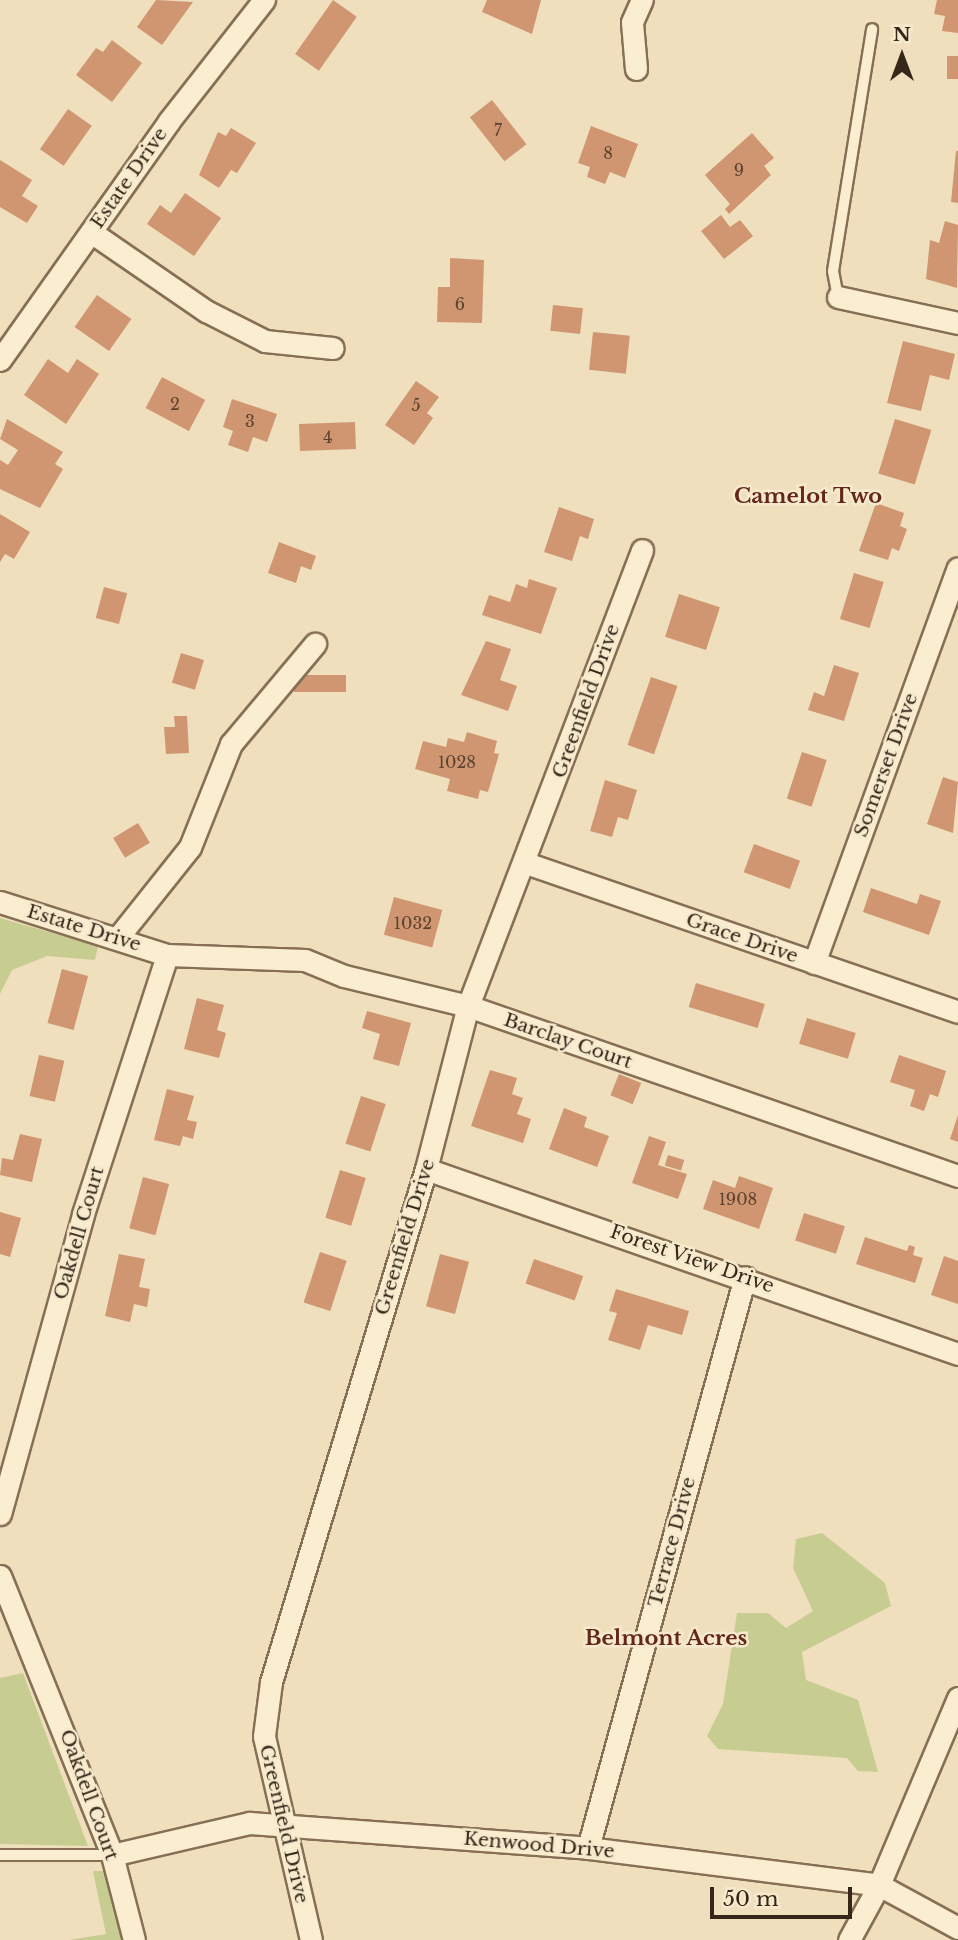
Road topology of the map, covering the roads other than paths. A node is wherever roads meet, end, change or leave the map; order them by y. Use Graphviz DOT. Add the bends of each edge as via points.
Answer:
graph roads {
  1 [pos="264,0"];
  2 [pos="642,0"];
  3 [pos="872,29"];
  4 [pos="636,69"];
  5 [pos="91,232"];
  6 [pos="838,297"];
  7 [pos="958,323"];
  8 [pos="333,348"];
  9 [pos="0,360"];
  10 [pos="642,550"];
  11 [pos="958,568"];
  12 [pos="315,644"];
  13 [pos="526,863"];
  14 [pos="0,902"];
  15 [pos="119,936"];
  16 [pos="167,955"];
  17 [pos="814,963"];
  18 [pos="468,1006"];
  19 [pos="958,1012"];
  20 [pos="426,1169"];
  21 [pos="958,1176"];
  22 [pos="745,1276"];
  23 [pos="958,1354"];
  24 [pos="0,1514"];
  25 [pos="0,1576"];
  26 [pos="958,1698"];
  27 [pos="284,1824"];
  28 [pos="588,1847"];
  29 [pos="0,1855"];
  30 [pos="112,1855"];
  31 [pos="879,1885"];
  32 [pos="958,1928"];
  33 [pos="134,1940"];
  34 [pos="311,1940"];
  35 [pos="849,1940"];
  1 -- 5 [label="street, Estate Drive"];
  2 -- 4 [label="street" via="632,22"];
  3 -- 6 [label="lane" via="832,271"];
  5 -- 8 [label="street" via="206,311 265,341"];
  5 -- 9 [label="street, Estate Drive"];
  6 -- 7 [label="street"];
  10 -- 13 [label="street, Greenfield Drive"];
  11 -- 17 [label="street, Somerset Drive"];
  12 -- 15 [label="street" via="231,744 190,847"];
  13 -- 17 [label="street, Grace Drive"];
  13 -- 18 [label="street, Greenfield Drive"];
  14 -- 15 [label="street, Estate Drive"];
  15 -- 16 [label="street, Estate Drive"];
  16 -- 18 [label="street, Barclay Court" via="305,960 344,976"];
  16 -- 24 [label="street, Oakdell Court" via="83,1214"];
  17 -- 19 [label="street, Grace Drive"];
  18 -- 20 [label="street, Greenfield Drive"];
  18 -- 21 [label="street, Barclay Court"];
  20 -- 22 [label="street, Forest View Drive"];
  20 -- 27 [label="street, Greenfield Drive" via="271,1682 264,1736"];
  22 -- 23 [label="street, Forest View Drive"];
  22 -- 28 [label="street, Terrace Drive"];
  25 -- 30 [label="street, Oakdell Court"];
  26 -- 31 [label="street"];
  27 -- 28 [label="street, Kenwood Drive"];
  27 -- 30 [label="street, Kenwood Drive" via="250,1823"];
  27 -- 34 [label="street, Greenfield Drive"];
  28 -- 31 [label="street, Kenwood Drive"];
  29 -- 30 [label="lane"];
  30 -- 33 [label="street, Oakdell Court"];
  31 -- 32 [label="street, Kenwood Drive"];
  31 -- 35 [label="street"];
}
